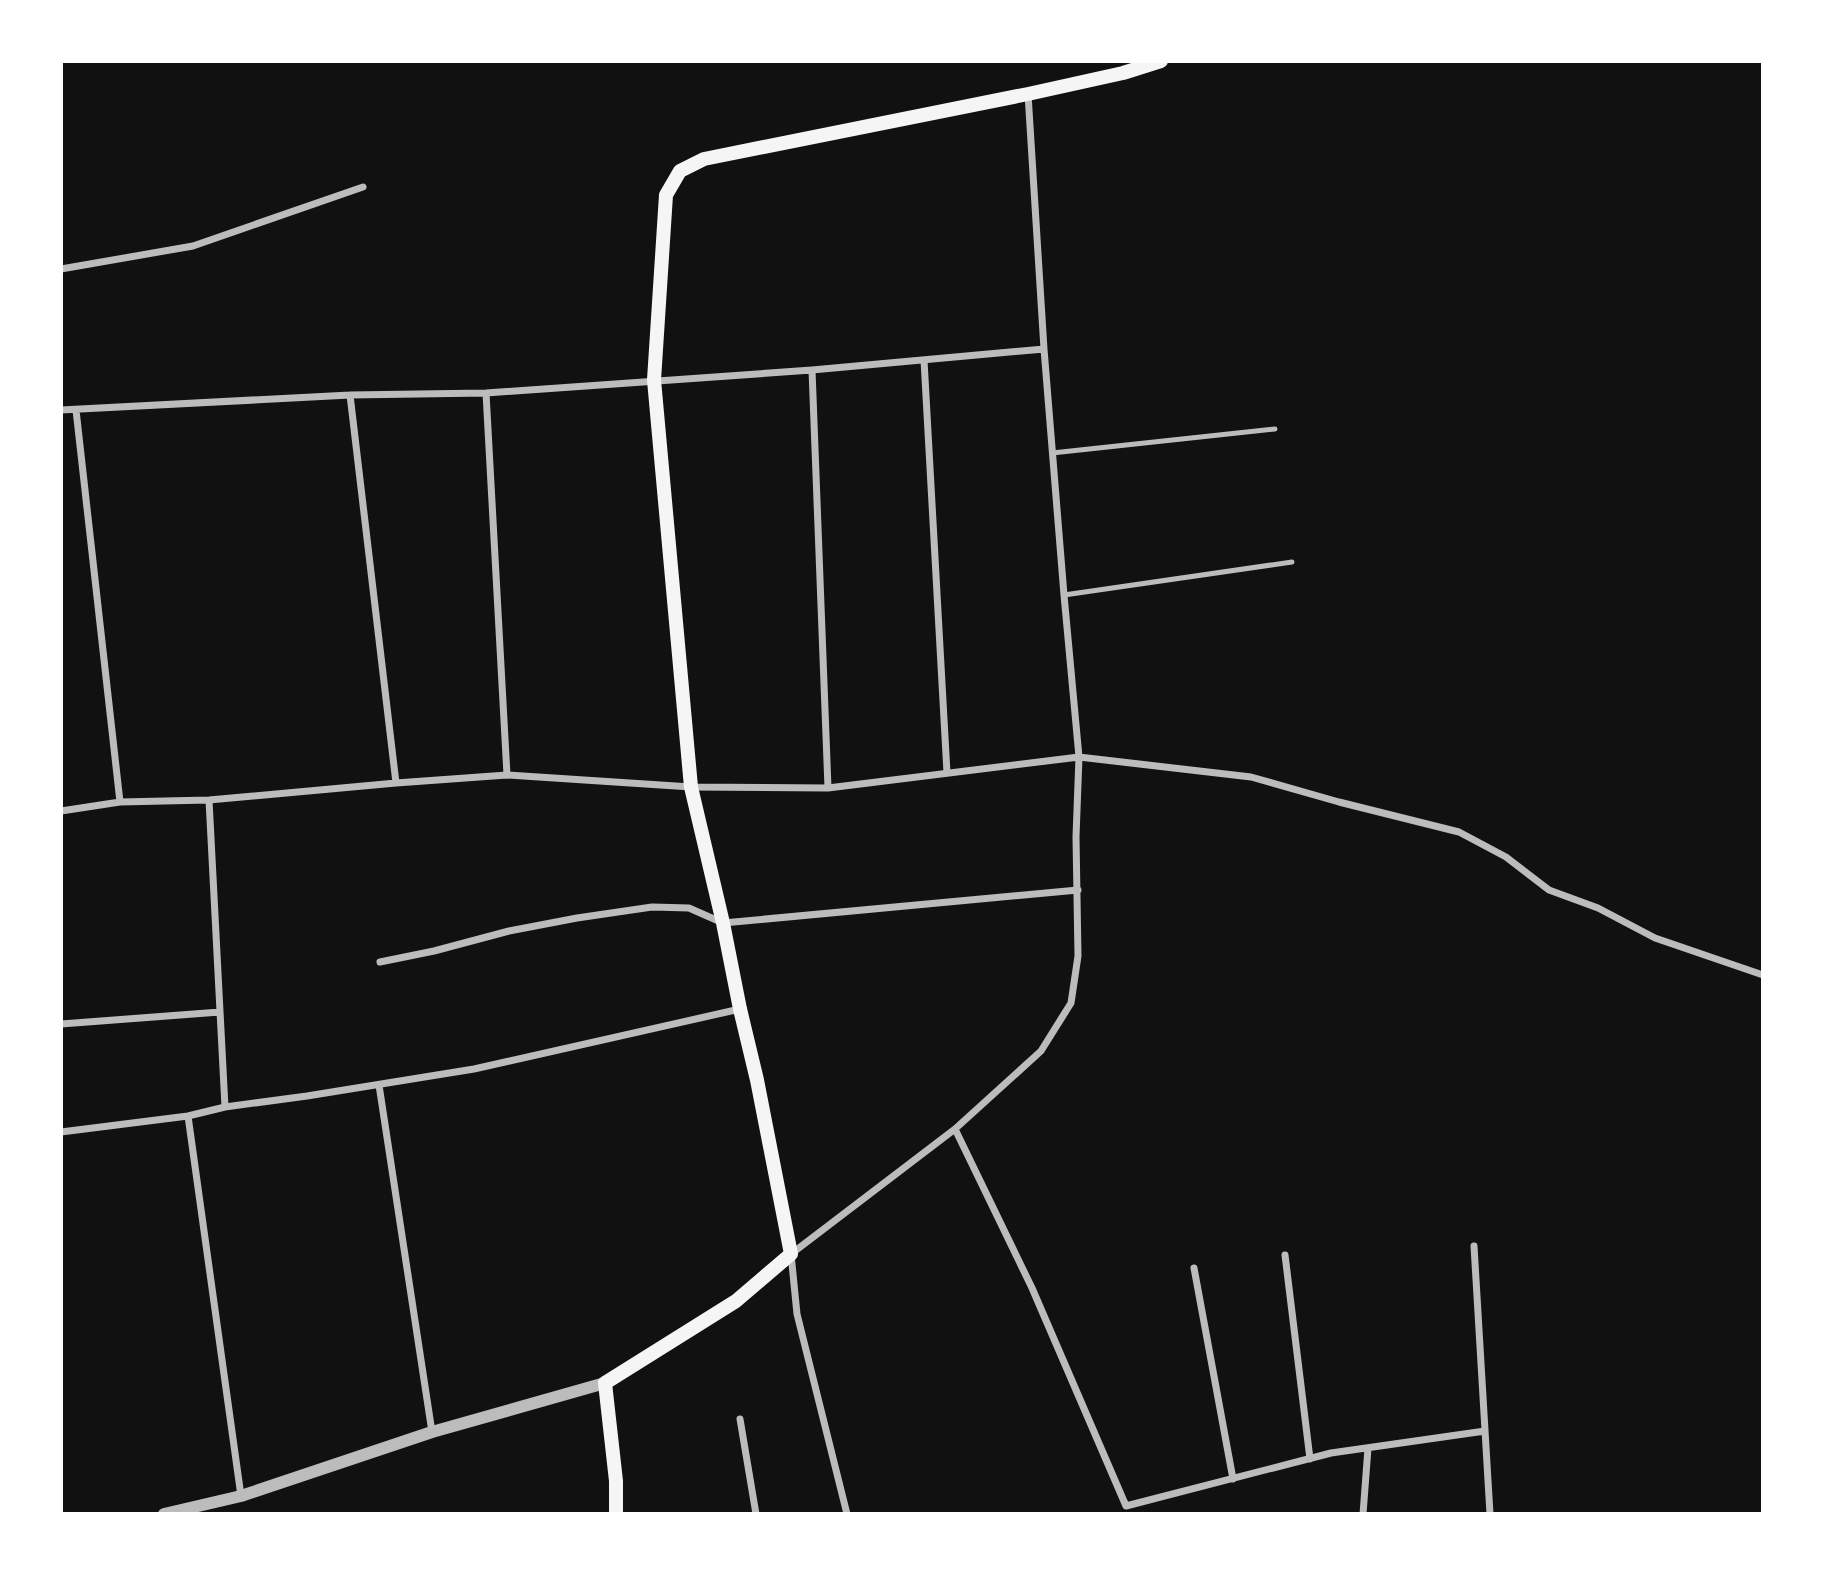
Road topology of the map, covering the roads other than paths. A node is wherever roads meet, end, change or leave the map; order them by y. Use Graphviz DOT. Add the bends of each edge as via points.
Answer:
graph roads {
  1 [pos="1160,61"];
  2 [pos="1028,94"];
  3 [pos="363,187"];
  4 [pos="61,269"];
  5 [pos="1044,349"];
  6 [pos="924,360"];
  7 [pos="812,370"];
  8 [pos="654,380"];
  9 [pos="486,393"];
  10 [pos="349,394"];
  11 [pos="61,410"];
  12 [pos="76,410"];
  13 [pos="1275,429"];
  14 [pos="1052,453"];
  15 [pos="1292,562"];
  16 [pos="1064,595"];
  17 [pos="1079,757"];
  18 [pos="947,773"];
  19 [pos="507,775"];
  20 [pos="396,783"];
  21 [pos="691,787"];
  22 [pos="828,788"];
  23 [pos="209,800"];
  24 [pos="120,802"];
  25 [pos="61,811"];
  26 [pos="1078,890"];
  27 [pos="723,923"];
  28 [pos="380,962"];
  29 [pos="1763,975"];
  30 [pos="740,1009"];
  31 [pos="220,1012"];
  32 [pos="61,1024"];
  33 [pos="379,1085"];
  34 [pos="225,1107"];
  35 [pos="188,1116"];
  36 [pos="955,1129"];
  37 [pos="61,1132"];
  38 [pos="1474,1246"];
  39 [pos="791,1254"];
  40 [pos="1285,1255"];
  41 [pos="1194,1268"];
  42 [pos="605,1383"];
  43 [pos="740,1419"];
  44 [pos="1485,1431"];
  45 [pos="432,1432"];
  46 [pos="1368,1448"];
  47 [pos="1310,1459"];
  48 [pos="1233,1479"];
  49 [pos="241,1496"];
  50 [pos="1126,1510"];
  51 [pos="164,1514"];
  52 [pos="616,1514"];
  53 [pos="756,1514"];
  54 [pos="847,1514"];
  55 [pos="1363,1514"];
  56 [pos="1490,1514"];
  1 -- 2 [label="main road"];
  2 -- 5 [label="street"];
  2 -- 8 [label="main road" via="704,159 680,171 666,195"];
  3 -- 4 [label="street" via="192,246"];
  5 -- 6 [label="street"];
  5 -- 14 [label="street"];
  6 -- 7 [label="street"];
  6 -- 18 [label="street"];
  7 -- 8 [label="street"];
  7 -- 22 [label="street"];
  8 -- 9 [label="street"];
  8 -- 21 [label="main road"];
  9 -- 10 [label="street"];
  9 -- 19 [label="street"];
  10 -- 12 [label="street"];
  10 -- 20 [label="street"];
  11 -- 12 [label="street"];
  12 -- 24 [label="street"];
  13 -- 14 [label="lane"];
  14 -- 16 [label="street"];
  15 -- 16 [label="lane"];
  16 -- 17 [label="street"];
  17 -- 18 [label="street"];
  17 -- 26 [label="street"];
  17 -- 29 [label="street" via="1251,777 1459,832 1506,857 1549,890 1598,908 1655,938"];
  18 -- 22 [label="street"];
  19 -- 20 [label="street"];
  19 -- 21 [label="street"];
  20 -- 23 [label="street"];
  21 -- 22 [label="street"];
  21 -- 27 [label="main road"];
  23 -- 24 [label="street"];
  23 -- 31 [label="street"];
  24 -- 25 [label="street"];
  26 -- 27 [label="street"];
  26 -- 36 [label="street" via="1078,956 1070,1003 1041,1051"];
  27 -- 28 [label="street" via="689,908 652,907 509,931"];
  27 -- 30 [label="main road"];
  30 -- 33 [label="street" via="474,1069"];
  30 -- 39 [label="main road"];
  31 -- 32 [label="street"];
  31 -- 34 [label="street"];
  33 -- 34 [label="street"];
  33 -- 45 [label="street"];
  34 -- 35 [label="street"];
  35 -- 37 [label="street"];
  35 -- 49 [label="street"];
  36 -- 39 [label="street"];
  36 -- 50 [label="street" via="1032,1287"];
  38 -- 44 [label="street"];
  39 -- 42 [label="main road" via="736,1301"];
  39 -- 54 [label="street" via="797,1314"];
  40 -- 47 [label="street"];
  41 -- 48 [label="street"];
  42 -- 45 [label="street"];
  42 -- 52 [label="main road"];
  43 -- 53 [label="street"];
  44 -- 46 [label="street"];
  44 -- 56 [label="street"];
  45 -- 49 [label="street"];
  46 -- 47 [label="street"];
  46 -- 55 [label="street"];
  47 -- 48 [label="street"];
  48 -- 50 [label="street"];
  49 -- 51 [label="street"];
}
